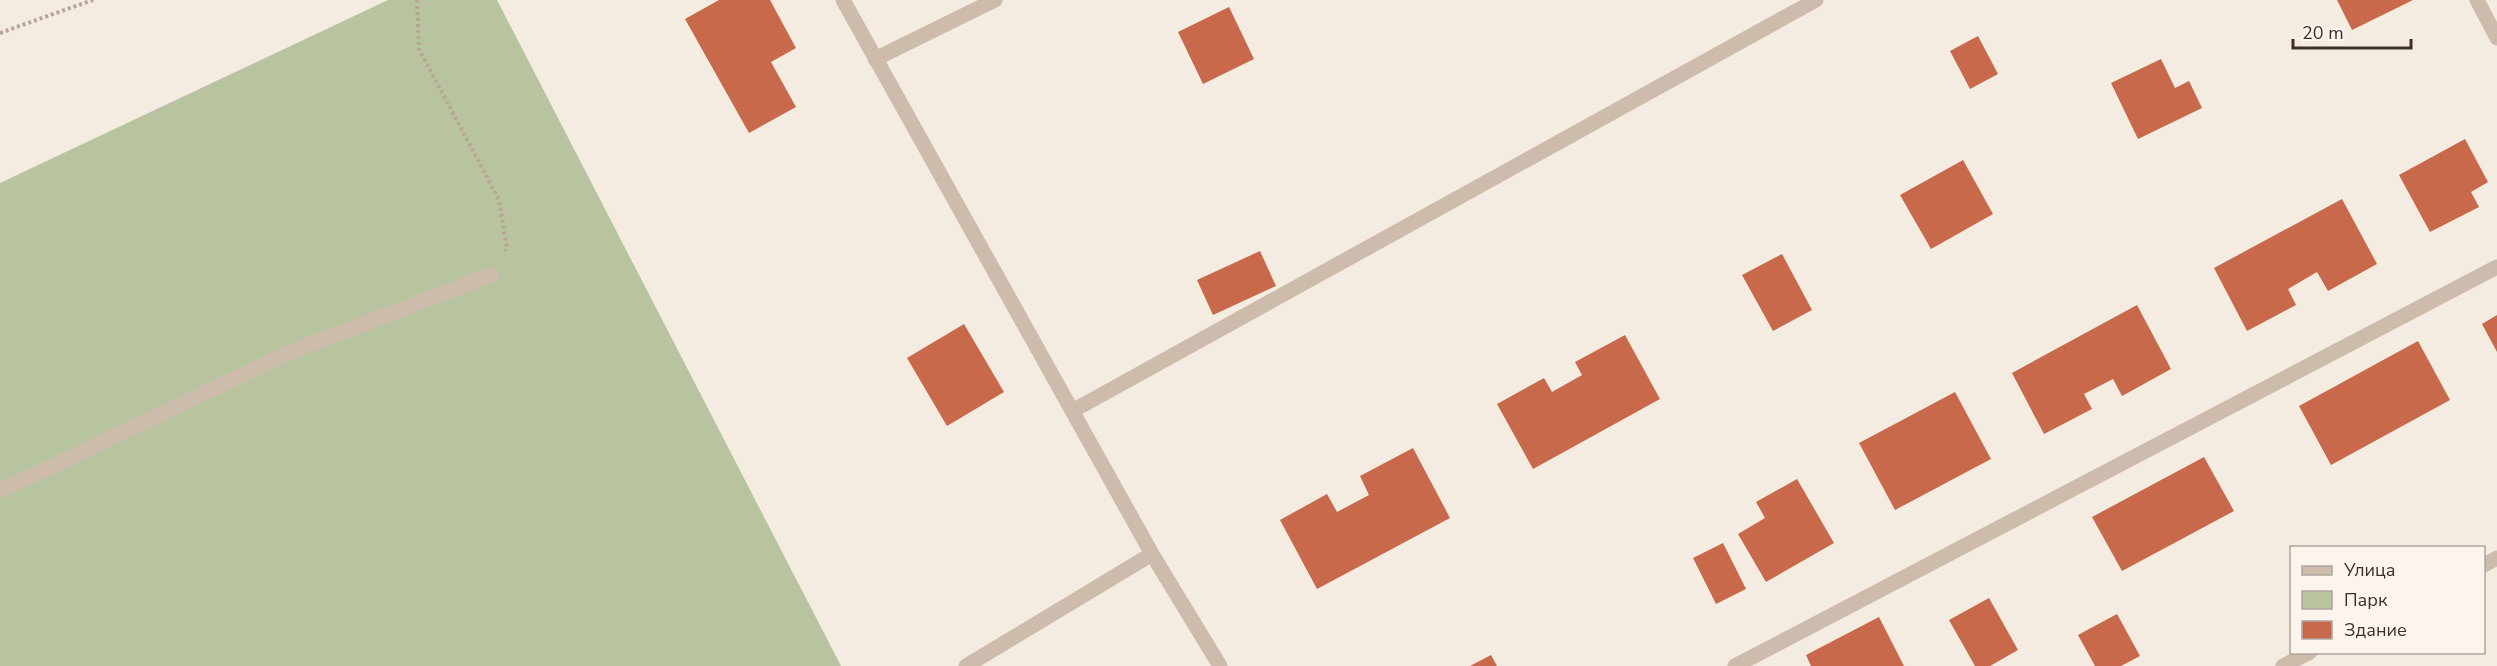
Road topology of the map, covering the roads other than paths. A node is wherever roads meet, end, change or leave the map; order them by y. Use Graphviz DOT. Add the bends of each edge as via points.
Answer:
graph roads {
  1 [pos="843,0"];
  2 [pos="995,0"];
  3 [pos="1816,0"];
  4 [pos="2477,0"];
  5 [pos="2497,38"];
  6 [pos="875,59"];
  7 [pos="2497,267"];
  8 [pos="491,275"];
  9 [pos="1074,410"];
  10 [pos="0,491"];
  11 [pos="1152,554"];
  12 [pos="2306,654"];
  13 [pos="966,666"];
  14 [pos="1220,666"];
  15 [pos="1735,666"];
  16 [pos="2283,666"];
  1 -- 6 [label="street"];
  2 -- 6 [label="street"];
  3 -- 9 [label="street"];
  4 -- 5 [label="street"];
  6 -- 9 [label="street"];
  7 -- 15 [label="street"];
  8 -- 10 [label="street" via="288,353"];
  9 -- 11 [label="street"];
  11 -- 13 [label="street"];
  11 -- 14 [label="street"];
  12 -- 16 [label="street"];
}
